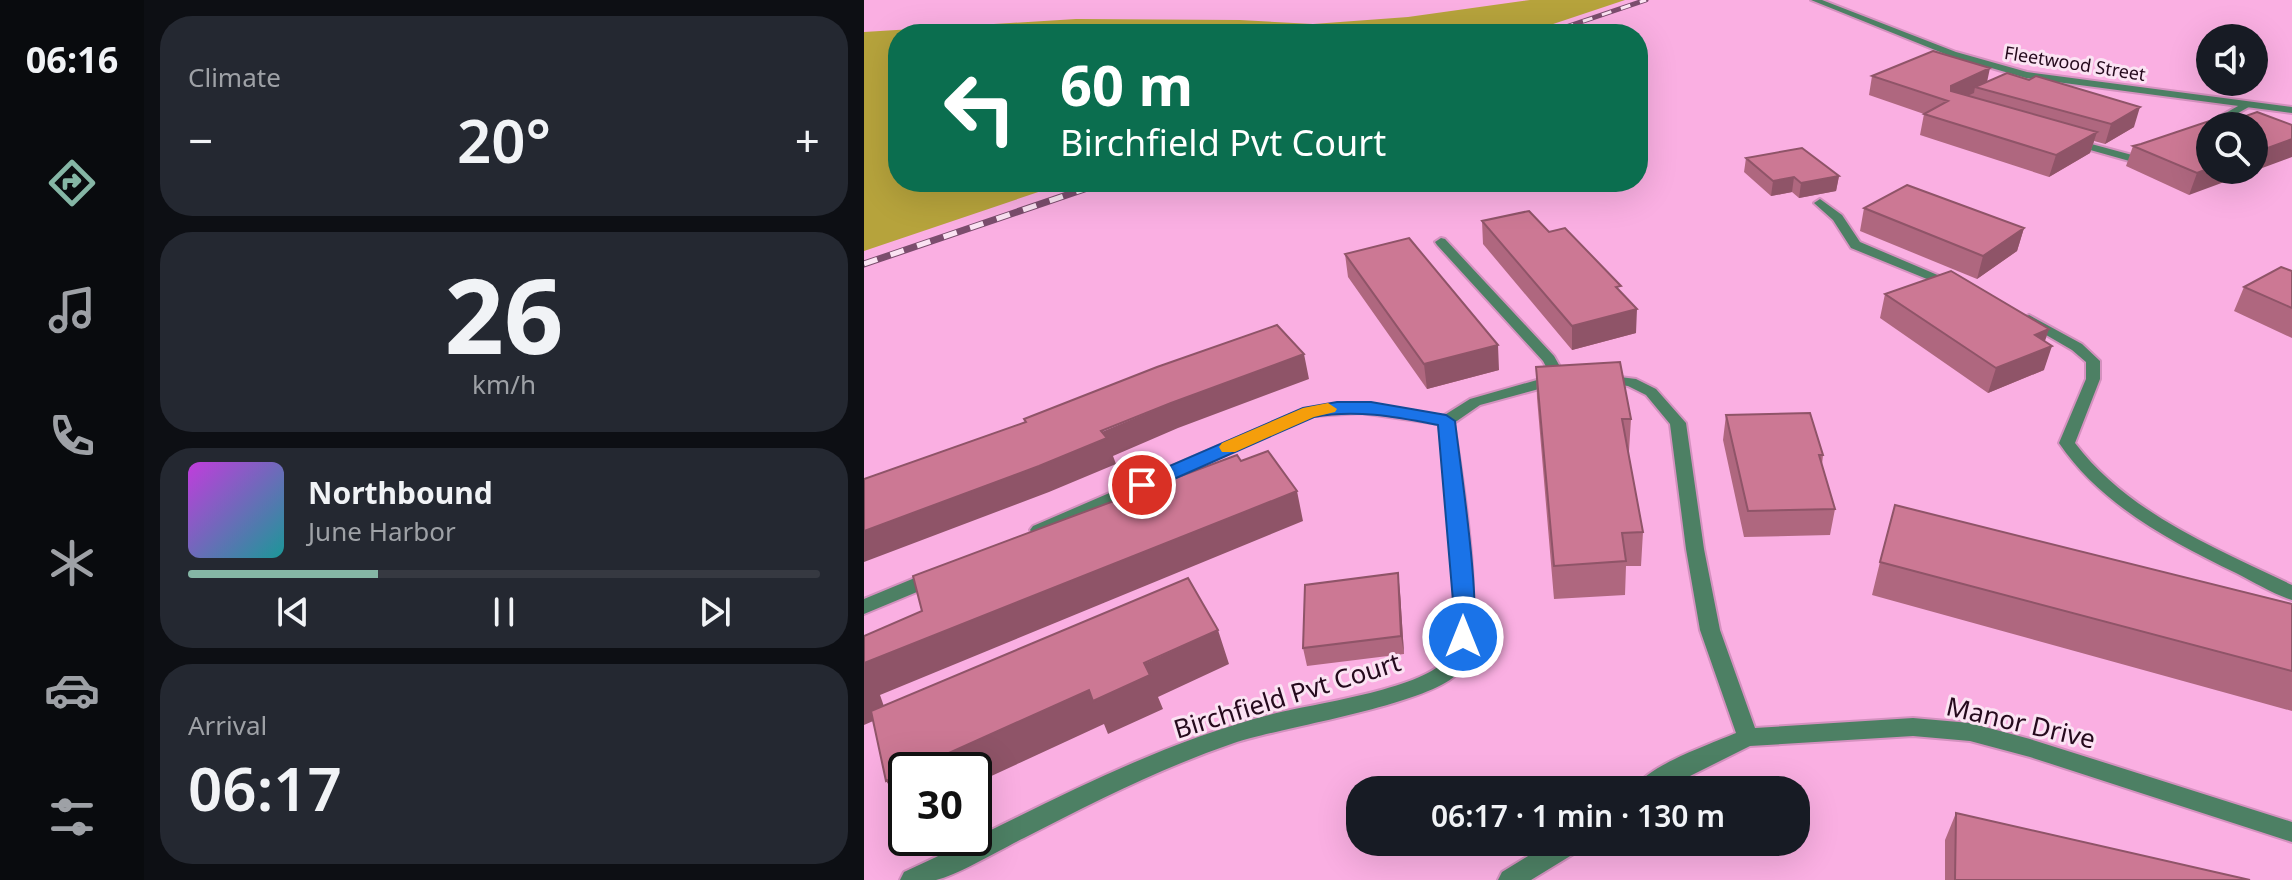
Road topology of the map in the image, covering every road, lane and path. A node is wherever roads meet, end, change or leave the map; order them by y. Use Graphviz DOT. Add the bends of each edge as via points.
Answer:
graph roads {
  1 [pos="1815,0"];
  2 [pos="2026,75"];
  3 [pos="2014,80"];
  4 [pos="2249,104"];
  5 [pos="2292,110"];
  6 [pos="2233,112"];
  7 [pos="2058,138"];
  8 [pos="2161,146"];
  9 [pos="1820,203"];
  10 [pos="1441,242"];
  11 [pos="1973,288"];
  12 [pos="2013,309"];
  13 [pos="1573,378"];
  14 [pos="1446,421"];
  15 [pos="1022,538"];
  16 [pos="950,569"];
  17 [pos="2292,593"];
  18 [pos="864,607"];
  19 [pos="1748,737"];
  20 [pos="1665,776"];
  21 [pos="2292,832"];
  22 [pos="1549,856"];
  23 [pos="912,880"];
  24 [pos="1510,880"];
  1 -- 2 [label="street, Fleetwood Street" via="1953,54"];
  2 -- 3 [label="street"];
  2 -- 4 [label="street, Fleetwood Street"];
  4 -- 5 [label="street, Fleetwood Street"];
  4 -- 6 [label="street"];
  7 -- 8 [label="street" via="2133,159"];
  9 -- 11 [label="street" via="1838,218 1855,245"];
  10 -- 13 [label="street"];
  12 -- 17 [label="street" via="2093,361 2093,379 2067,443 2093,478 2145,514"];
  13 -- 14 [label="street" via="1475,402"];
  13 -- 19 [label="street" via="1631,382 1651,392 1678,423 1710,630"];
  14 -- 15 [label="street" via="1371,408 1309,412"];
  14 -- 23 [label="street, Birchfield Pvt Court" via="1464,601 1463,637 1452,667 1411,690 1211,741"];
  16 -- 18 [label="street"];
  19 -- 20 [label="street, Manor Drive"];
  19 -- 21 [label="street, Manor Drive" via="1913,727 1970,732"];
  22 -- 24 [label="street"];
}
